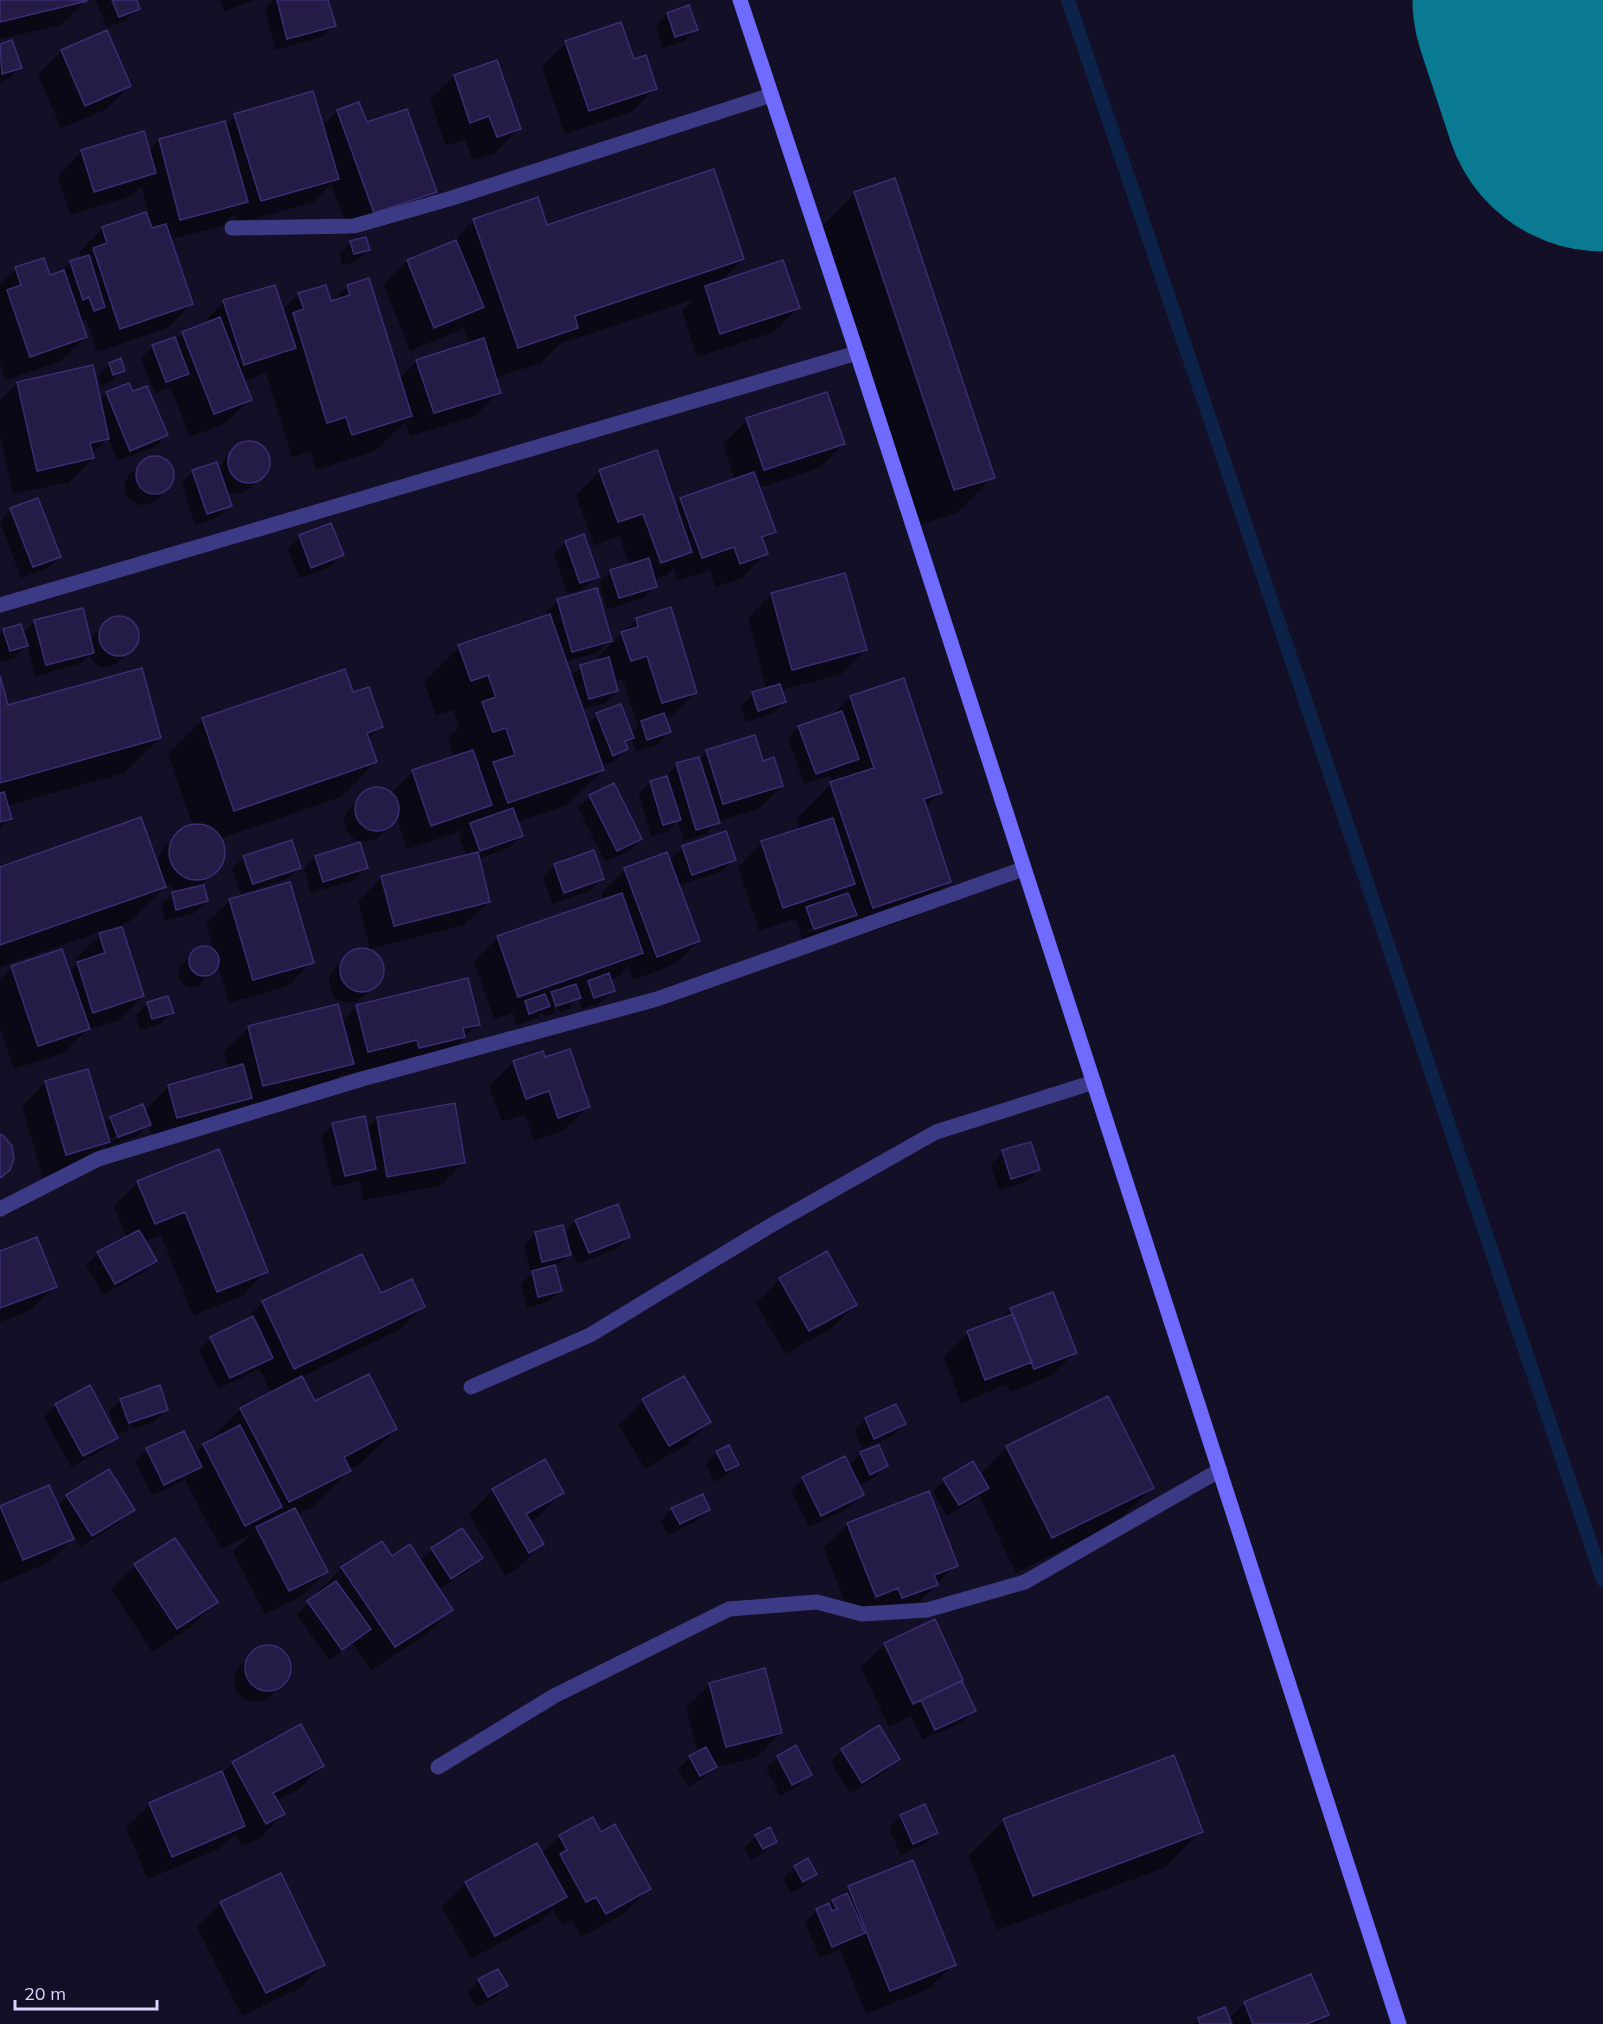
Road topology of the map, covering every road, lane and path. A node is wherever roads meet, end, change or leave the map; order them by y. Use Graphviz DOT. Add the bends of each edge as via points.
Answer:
graph roads {
  1 [pos="740,0"];
  2 [pos="771,95"];
  3 [pos="232,228"];
  4 [pos="857,353"];
  5 [pos="0,605"];
  6 [pos="1023,869"];
  7 [pos="1094,1082"];
  8 [pos="0,1209"];
  9 [pos="471,1387"];
  10 [pos="1220,1470"];
  11 [pos="438,1767"];
  12 [pos="1400,2024"];
  1 -- 2 [label="main road"];
  2 -- 3 [label="street" via="354,226"];
  2 -- 4 [label="main road"];
  4 -- 5 [label="street"];
  4 -- 6 [label="main road"];
  6 -- 7 [label="main road"];
  6 -- 8 [label="street" via="657,999 362,1078 98,1159"];
  7 -- 9 [label="street" via="936,1132 768,1227 590,1335"];
  7 -- 10 [label="main road"];
  10 -- 11 [label="street" via="1025,1582 927,1610 862,1614 818,1602 729,1609 554,1696"];
  10 -- 12 [label="main road"];
}
